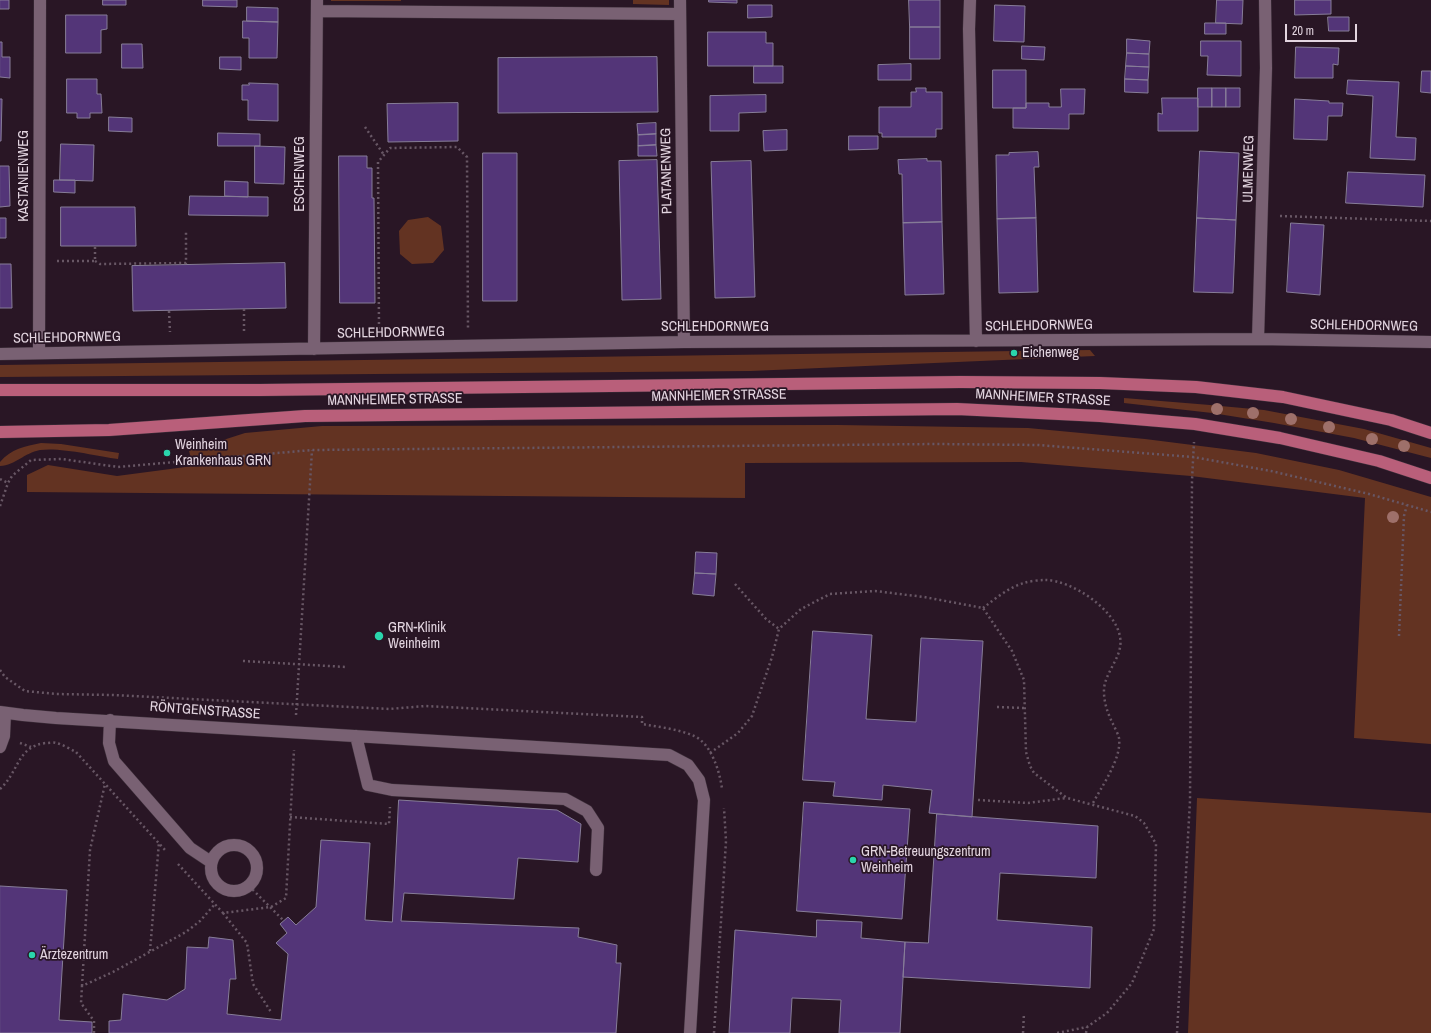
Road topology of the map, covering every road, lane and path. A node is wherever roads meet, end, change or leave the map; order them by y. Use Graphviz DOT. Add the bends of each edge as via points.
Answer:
graph roads {
  1 [pos="40,0"];
  2 [pos="680,0"];
  3 [pos="970,0"];
  4 [pos="1265,0"];
  5 [pos="317,6"];
  6 [pos="679,14"];
  7 [pos="365,127"];
  8 [pos="384,156"];
  9 [pos="1263,215"];
  10 [pos="1431,221"];
  11 [pos="186,232"];
  12 [pos="95,246"];
  13 [pos="96,261"];
  14 [pos="39,262"];
  15 [pos="1258,339"];
  16 [pos="976,341"];
  17 [pos="684,342"];
  18 [pos="1431,342"];
  19 [pos="469,346"];
  20 [pos="380,348"];
  21 [pos="314,349"];
  22 [pos="39,353"];
  23 [pos="0,354"];
  24 [pos="0,390"];
  25 [pos="1195,424"];
  26 [pos="0,432"];
  27 [pos="1431,433"];
  28 [pos="312,450"];
  29 [pos="1193,457"];
  30 [pos="1431,478"];
  31 [pos="0,480"];
  32 [pos="8,483"];
  33 [pos="1407,505"];
  34 [pos="0,506"];
  35 [pos="1431,512"];
  36 [pos="735,584"];
  37 [pos="982,608"];
  38 [pos="779,629"];
  39 [pos="1399,636"];
  40 [pos="243,661"];
  41 [pos="299,664"];
  42 [pos="346,667"];
  43 [pos="0,670"];
  44 [pos="296,705"];
  45 [pos="997,707"];
  46 [pos="1024,708"];
  47 [pos="2,712"];
  48 [pos="110,720"];
  49 [pos="642,724"];
  50 [pos="295,732"];
  51 [pos="356,736"];
  52 [pos="0,747"];
  53 [pos="710,752"];
  54 [pos="105,784"];
  55 [pos="0,789"];
  56 [pos="392,790"];
  57 [pos="1067,798"];
  58 [pos="978,800"];
  59 [pos="1092,805"];
  60 [pos="290,817"];
  61 [pos="158,843"];
  62 [pos="169,854"];
  63 [pos="174,860"];
  64 [pos="211,862"];
  65 [pos="596,870"];
  66 [pos="249,886"];
  67 [pos="215,904"];
  68 [pos="272,907"];
  69 [pos="223,913"];
  70 [pos="283,920"];
  71 [pos="150,952"];
  72 [pos="82,986"];
  73 [pos="271,1012"];
  74 [pos="1024,1013"];
  75 [pos="1087,1026"];
  76 [pos="94,1033"];
  77 [pos="690,1033"];
  78 [pos="1023,1033"];
  79 [pos="1057,1033"];
  80 [pos="1086,1033"];
  81 [pos="1177,1033"];
  1 -- 14 [label="street, KASTANIENWEG"];
  2 -- 6 [label="street, PLATANENWEG"];
  3 -- 16 [label="street"];
  4 -- 9 [label="street, ULMENWEG"];
  5 -- 6 [label="street"];
  5 -- 21 [label="street, ESCHENWEG"];
  6 -- 17 [label="street, PLATANENWEG"];
  7 -- 8 [label="path"];
  8 -- 19 [label="path" via="390,148 457,148 467,157"];
  8 -- 20 [label="path" via="378,162"];
  9 -- 10 [label="path"];
  9 -- 15 [label="street, ULMENWEG"];
  11 -- 13 [label="path" via="186,263 100,264"];
  12 -- 13 [label="path"];
  13 -- 14 [label="path"];
  14 -- 22 [label="street, KASTANIENWEG"];
  15 -- 16 [label="street, SCHLEHDORNWEG"];
  15 -- 18 [label="street, SCHLEHDORNWEG"];
  16 -- 17 [label="street, SCHLEHDORNWEG"];
  17 -- 19 [label="street, SCHLEHDORNWEG"];
  19 -- 20 [label="street, SCHLEHDORNWEG"];
  20 -- 21 [label="street, SCHLEHDORNWEG"];
  21 -- 22 [label="street, SCHLEHDORNWEG"];
  22 -- 23 [label="street, SCHLEHDORNWEG"];
  24 -- 27 [label="main road, MANNHEIMER STRASSE" via="1100,383 1196,387 1283,397 1391,420"];
  25 -- 26 [label="main road, MANNHEIMER STRASSE" via="1100,416 957,409 305,416 109,430"];
  25 -- 29 [label="path"];
  25 -- 30 [label="main road, MANNHEIMER STRASSE" via="1280,438 1379,461"];
  28 -- 29 [label="path" via="936,444 1038,445"];
  28 -- 32 [label="path" via="118,467 62,459 31,460 12,476"];
  28 -- 41 [label="path"];
  29 -- 33 [label="path" via="1271,471"];
  29 -- 81 [label="path" via="1190,801"];
  31 -- 32 [label="path"];
  32 -- 34 [label="path"];
  33 -- 35 [label="path"];
  33 -- 39 [label="path" via="1404,516"];
  36 -- 38 [label="path" via="766,619"];
  37 -- 38 [label="path" via="875,591 830,594 801,609"];
  37 -- 46 [label="path" via="1012,651 1024,680"];
  37 -- 59 [label="path" via="1023,583 1045,580 1062,583 1083,593 1104,608 1114,619 1121,638 1118,654 1107,677 1104,691 1107,712 1119,738 1118,753"];
  38 -- 53 [label="path" via="752,716 738,733"];
  40 -- 41 [label="path"];
  41 -- 42 [label="path"];
  41 -- 44 [label="path"];
  43 -- 44 [label="path" via="5,677 25,691"];
  44 -- 49 [label="path" via="389,709 425,706 642,717"];
  44 -- 50 [label="path"];
  45 -- 46 [label="path"];
  46 -- 57 [label="path" via="1026,752 1030,766 1034,773"];
  47 -- 48 [label="street, RÖNTGENSTRASSE"];
  47 -- 52 [label="street" via="4,736"];
  48 -- 50 [label="street, RÖNTGENSTRASSE"];
  48 -- 64 [label="street" via="109,742 114,761 190,848"];
  50 -- 51 [label="street, RÖNTGENSTRASSE"];
  50 -- 60 [label="path"];
  51 -- 56 [label="street" via="368,785"];
  51 -- 77 [label="street, RÖNTGENSTRASSE" via="669,755 688,765 699,780 704,800"];
  54 -- 55 [label="path" via="76,752 56,743 31,747 23,755 8,782"];
  54 -- 61 [label="path"];
  54 -- 72 [label="path" via="90,850"];
  56 -- 60 [label="path" via="389,824"];
  56 -- 65 [label="street" via="565,799 587,811 598,828"];
  57 -- 58 [label="path" via="1028,803"];
  57 -- 59 [label="path"];
  59 -- 75 [label="path" via="1135,816 1144,823 1156,844 1154,929 1132,983 1107,1013"];
  60 -- 68 [label="path" via="286,898"];
  61 -- 62 [label="path"];
  61 -- 71 [label="path"];
  63 -- 67 [label="path"];
  64 -- 66 [label="street" via="210,872 221,888 240,891"];
  64 -- 66 [label="street" via="215,853 232,844 251,851 258,869"];
  66 -- 68 [label="path"];
  67 -- 69 [label="path"];
  67 -- 71 [label="path" via="186,932"];
  68 -- 69 [label="path"];
  68 -- 70 [label="path"];
  69 -- 73 [label="path" via="247,944 253,984"];
  71 -- 72 [label="path"];
  72 -- 76 [label="path" via="81,1003 94,1021"];
  74 -- 78 [label="path"];
  75 -- 79 [label="path"];
  75 -- 80 [label="path"];
}
